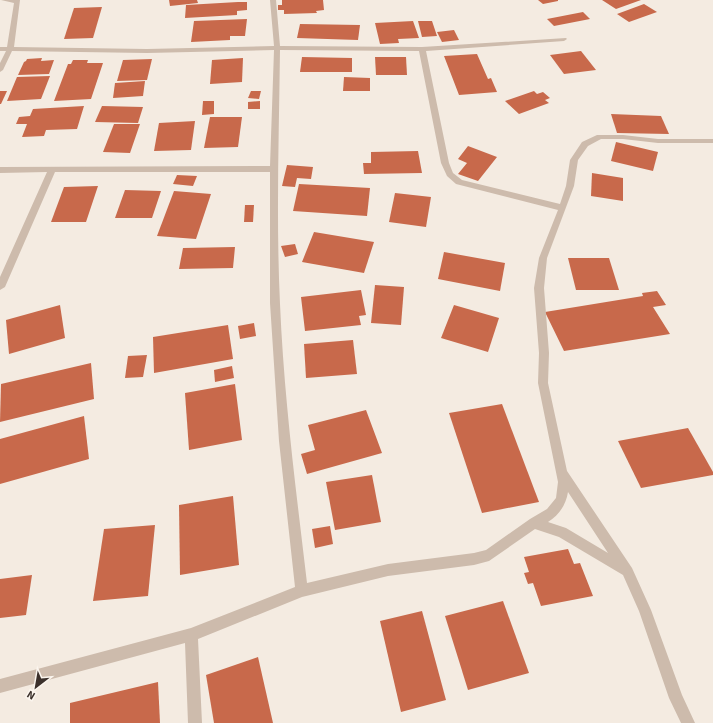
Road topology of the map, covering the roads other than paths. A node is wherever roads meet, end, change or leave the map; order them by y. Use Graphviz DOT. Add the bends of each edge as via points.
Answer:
graph roads {
  1 [pos="4,0"];
  2 [pos="17,0"];
  3 [pos="273,0"];
  4 [pos="564,39"];
  5 [pos="277,48"];
  6 [pos="0,49"];
  7 [pos="10,49"];
  8 [pos="422,49"];
  9 [pos="0,70"];
  10 [pos="713,141"];
  11 [pos="274,169"];
  12 [pos="0,170"];
  13 [pos="52,171"];
  14 [pos="563,208"];
  15 [pos="0,287"];
  16 [pos="561,473"];
  17 [pos="534,523"];
  18 [pos="628,572"];
  19 [pos="302,591"];
  20 [pos="191,635"];
  21 [pos="0,686"];
  22 [pos="195,723"];
  23 [pos="688,723"];
  1 -- 2 [label="street"];
  2 -- 7 [label="street"];
  3 -- 5 [label="street"];
  4 -- 8 [label="street"];
  5 -- 7 [label="street" via="147,51"];
  5 -- 8 [label="street"];
  5 -- 11 [label="street"];
  6 -- 7 [label="street"];
  7 -- 9 [label="street"];
  8 -- 14 [label="street" via="444,163 450,174 459,182"];
  10 -- 14 [label="street" via="600,137 586,144 574,160"];
  11 -- 13 [label="street"];
  11 -- 19 [label="street" via="276,318 284,441"];
  12 -- 13 [label="street"];
  13 -- 15 [label="street"];
  14 -- 16 [label="street" via="543,258 539,288 544,354 543,383"];
  16 -- 17 [label="street" via="564,482 561,500 551,513"];
  16 -- 18 [label="street"];
  17 -- 18 [label="street" via="562,532"];
  17 -- 19 [label="street" via="489,555 388,570"];
  18 -- 23 [label="street"];
  19 -- 20 [label="street"];
  20 -- 21 [label="street"];
  20 -- 22 [label="street"];
}
